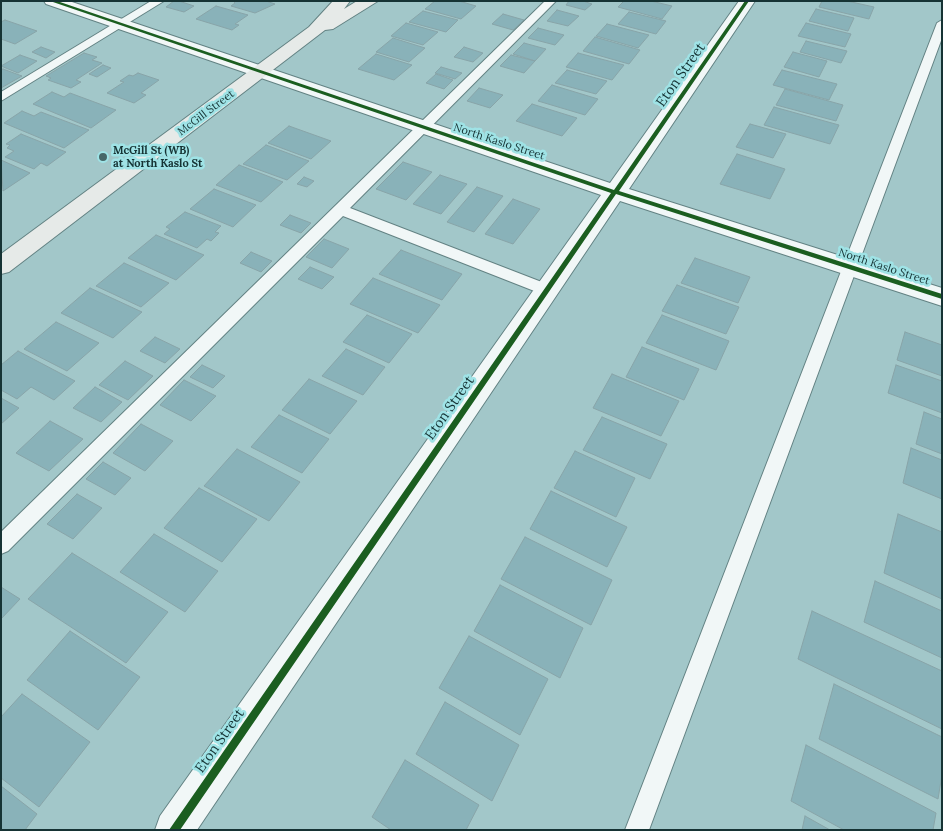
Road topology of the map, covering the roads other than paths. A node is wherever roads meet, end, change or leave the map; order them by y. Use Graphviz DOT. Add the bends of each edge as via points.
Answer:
graph roads {
  1 [pos="52,1"];
  2 [pos="159,1"];
  3 [pos="342,1"];
  4 [pos="370,1"];
  5 [pos="552,1"];
  6 [pos="747,1"];
  7 [pos="942,23"];
  8 [pos="120,25"];
  9 [pos="315,31"];
  10 [pos="260,73"];
  11 [pos="1,97"];
  12 [pos="423,128"];
  13 [pos="615,192"];
  14 [pos="341,210"];
  15 [pos="1,266"];
  16 [pos="849,267"];
  17 [pos="546,290"];
  18 [pos="942,298"];
  19 [pos="1,545"];
  20 [pos="174,830"];
  21 [pos="637,830"];
  1 -- 8 [label="street, North Kaslo Street"];
  2 -- 8 [label="lane"];
  3 -- 9 [label="main road, McGill Street"];
  4 -- 9 [label="main road, McGill Street"];
  5 -- 12 [label="lane"];
  6 -- 13 [label="street, Eton Street"];
  7 -- 16 [label="lane"];
  8 -- 10 [label="street, North Kaslo Street"];
  8 -- 11 [label="lane"];
  9 -- 10 [label="main road, McGill Street"];
  10 -- 12 [label="street, North Kaslo Street"];
  10 -- 15 [label="main road, McGill Street"];
  12 -- 13 [label="street, North Kaslo Street"];
  12 -- 14 [label="lane"];
  13 -- 16 [label="street, North Kaslo Street"];
  13 -- 17 [label="street, Eton Street"];
  14 -- 17 [label="lane"];
  14 -- 19 [label="lane"];
  16 -- 18 [label="street, North Kaslo Street"];
  16 -- 21 [label="lane"];
  17 -- 20 [label="street, Eton Street"];
}
